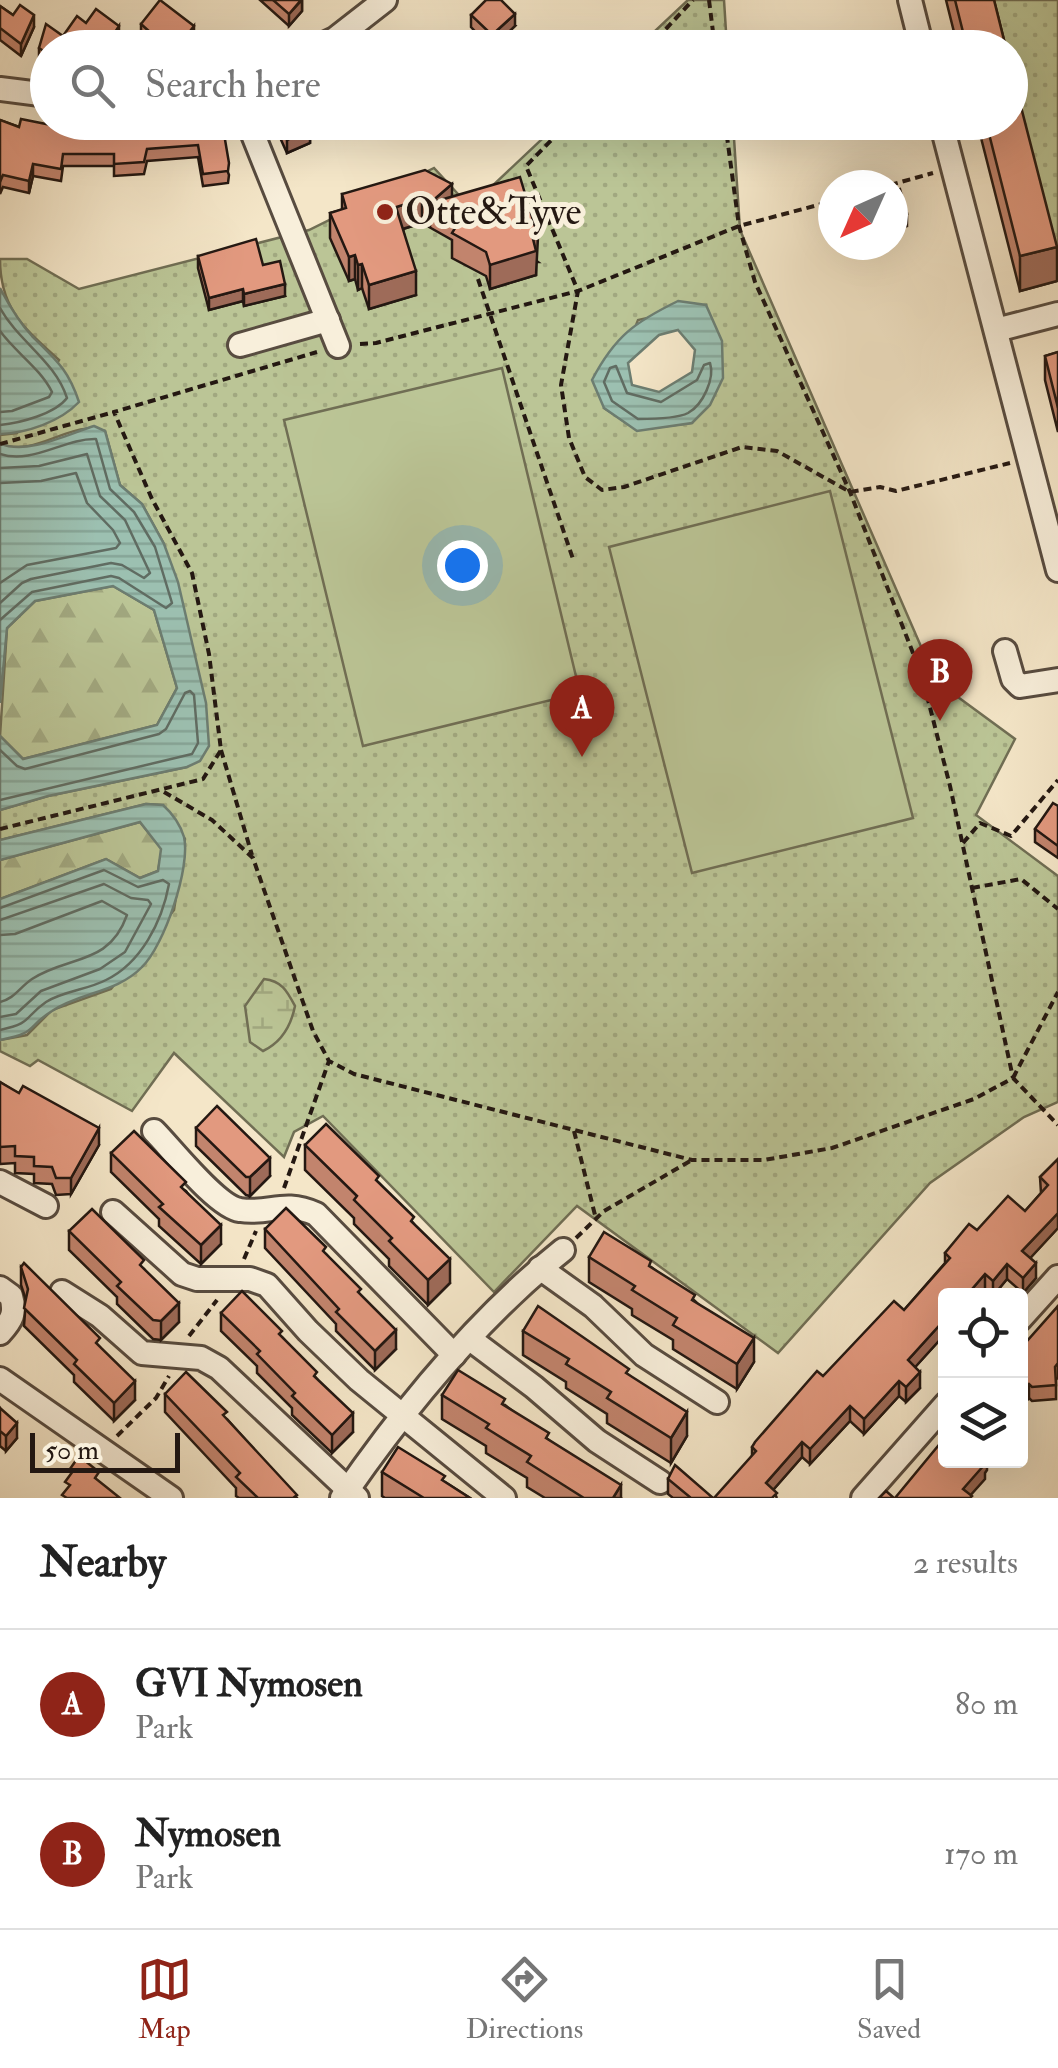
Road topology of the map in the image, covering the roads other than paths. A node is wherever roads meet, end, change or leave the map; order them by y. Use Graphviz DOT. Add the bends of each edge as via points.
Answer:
graph roads {
  1 [pos="910,0"];
  2 [pos="376,3"];
  3 [pos="344,30"];
  4 [pos="918,30"];
  5 [pos="0,88"];
  6 [pos="30,93"];
  7 [pos="255,140"];
  8 [pos="945,140"];
  9 [pos="1058,314"];
  10 [pos="328,320"];
  11 [pos="996,330"];
  12 [pos="240,345"];
  13 [pos="338,346"];
  14 [pos="1058,570"];
  15 [pos="1005,651"];
  16 [pos="1058,680"];
  17 [pos="154,1132"];
  18 [pos="0,1182"];
  19 [pos="46,1206"];
  20 [pos="112,1212"];
  21 [pos="562,1250"];
  22 [pos="540,1268"];
  23 [pos="1058,1277"];
  24 [pos="0,1288"];
  25 [pos="62,1292"];
  26 [pos="1028,1310"];
  27 [pos="0,1333"];
  28 [pos="462,1347"];
  29 [pos="0,1379"];
  30 [pos="717,1402"];
  31 [pos="938,1413"];
  32 [pos="402,1415"];
  33 [pos="660,1482"];
  34 [pos="349,1495"];
  35 [pos="171,1498"];
  36 [pos="504,1498"];
  37 [pos="863,1498"];
  1 -- 4 [label="street"];
  2 -- 3 [label="street"];
  5 -- 6 [label="street"];
  7 -- 10 [label="street"];
  8 -- 11 [label="street"];
  9 -- 11 [label="street"];
  10 -- 12 [label="street"];
  10 -- 13 [label="street"];
  11 -- 14 [label="street"];
  15 -- 16 [label="street" via="1020,686"];
  17 -- 28 [label="street" via="237,1210 296,1205 316,1214"];
  18 -- 19 [label="street"];
  20 -- 32 [label="street" via="182,1274 267,1284"];
  21 -- 22 [label="street"];
  22 -- 28 [label="street"];
  22 -- 30 [label="street" via="644,1354"];
  23 -- 26 [label="street"];
  24 -- 27 [label="street" via="15,1310"];
  25 -- 34 [label="street" via="142,1353 201,1358 219,1368"];
  28 -- 32 [label="street"];
  28 -- 33 [label="street" via="534,1386 597,1441"];
  29 -- 35 [label="street"];
  31 -- 37 [label="street"];
  32 -- 34 [label="street"];
  32 -- 36 [label="street"];
}
